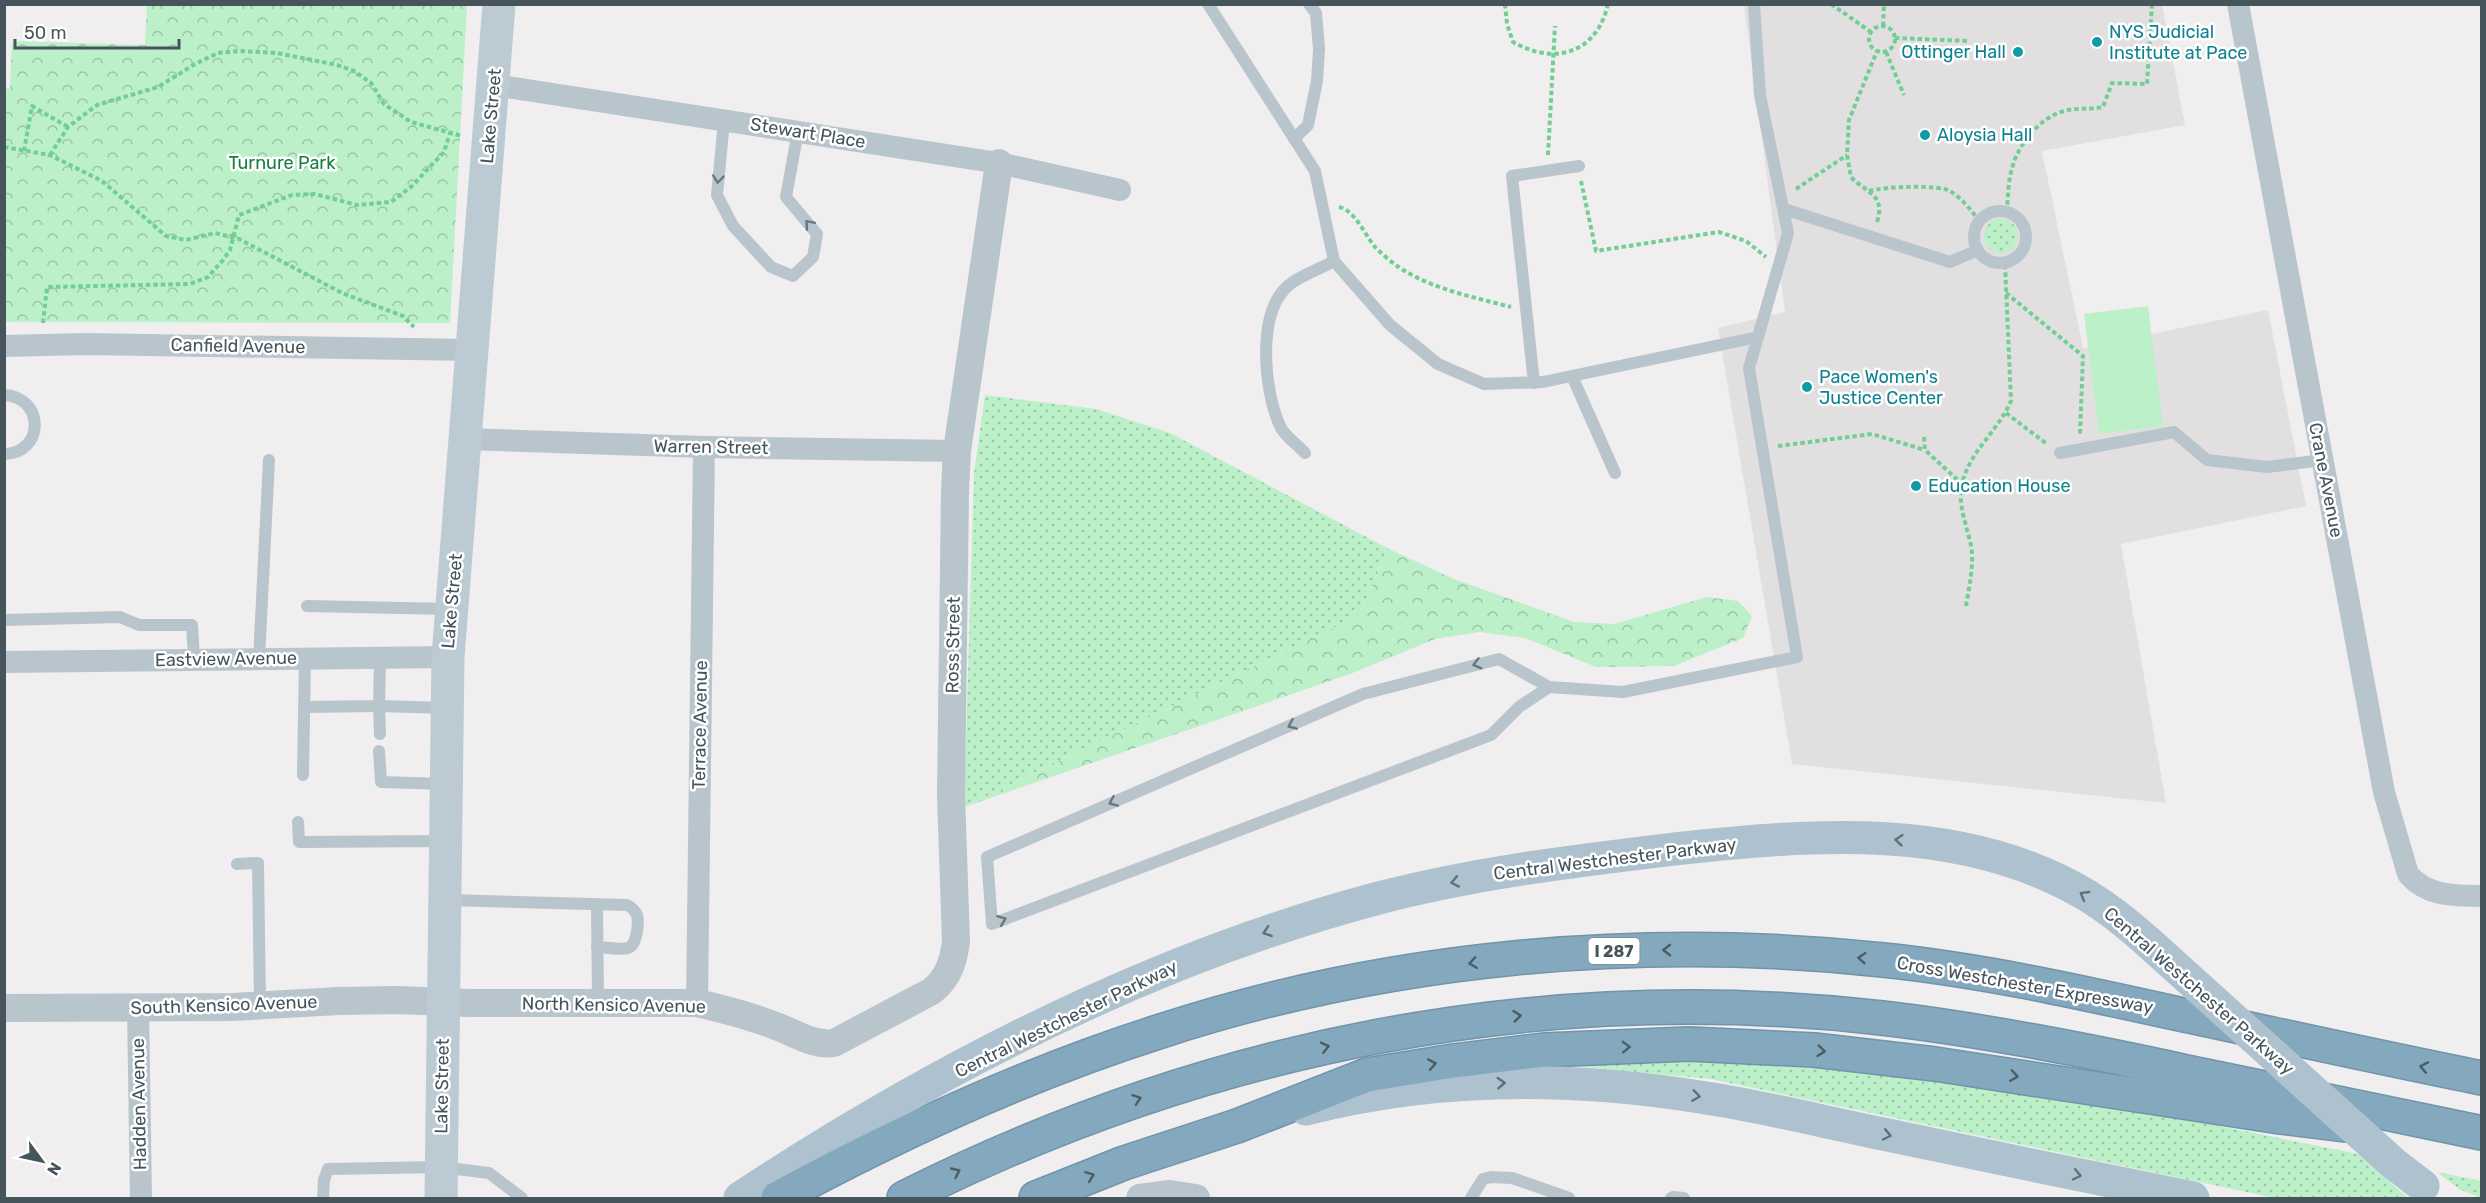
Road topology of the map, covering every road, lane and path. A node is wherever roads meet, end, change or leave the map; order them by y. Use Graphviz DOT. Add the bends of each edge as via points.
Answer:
graph roads {
  1 [pos="499,4"];
  2 [pos="1208,4"];
  3 [pos="1309,4"];
  4 [pos="1505,4"];
  5 [pos="1608,4"];
  6 [pos="1754,4"];
  7 [pos="1831,4"];
  8 [pos="1884,4"];
  9 [pos="2152,4"];
  10 [pos="2238,4"];
  11 [pos="1555,26"];
  12 [pos="1883,26"];
  13 [pos="1871,32"];
  14 [pos="1895,38"];
  15 [pos="1969,41"];
  16 [pos="1877,51"];
  17 [pos="1886,51"];
  18 [pos="1554,54"];
  19 [pos="494,85"];
  20 [pos="1904,95"];
  21 [pos="724,121"];
  22 [pos="68,127"];
  23 [pos="798,131"];
  24 [pos="450,133"];
  25 [pos="489,139"];
  26 [pos="1294,139"];
  27 [pos="4,147"];
  28 [pos="24,151"];
  29 [pos="1848,154"];
  30 [pos="50,155"];
  31 [pos="999,163"];
  32 [pos="1578,166"];
  33 [pos="1546,170"];
  34 [pos="1120,190"];
  35 [pos="1869,191"];
  36 [pos="1783,204"];
  37 [pos="1323,206"];
  38 [pos="2007,212"];
  39 [pos="1979,222"];
  40 [pos="232,237"];
  41 [pos="1871,237"];
  42 [pos="1978,250"];
  43 [pos="1334,261"];
  44 [pos="2005,264"];
  45 [pos="1778,267"];
  46 [pos="2006,293"];
  47 [pos="1526,308"];
  48 [pos="1758,337"];
  49 [pos="41,345"];
  50 [pos="4,346"];
  51 [pos="426,349"];
  52 [pos="472,350"];
  53 [pos="1572,376"];
  54 [pos="1534,382"];
  55 [pos="4,395"];
  56 [pos="2006,413"];
  57 [pos="1924,437"];
  58 [pos="466,439"];
  59 [pos="704,447"];
  60 [pos="1762,448"];
  61 [pos="2079,449"];
  62 [pos="1925,450"];
  63 [pos="957,451"];
  64 [pos="1305,453"];
  65 [pos="2060,453"];
  66 [pos="4,454"];
  67 [pos="269,460"];
  68 [pos="2322,460"];
  69 [pos="1615,473"];
  70 [pos="1962,484"];
  71 [pos="307,606"];
  72 [pos="1966,606"];
  73 [pos="452,609"];
  74 [pos="4,621"];
  75 [pos="448,657"];
  76 [pos="304,658"];
  77 [pos="380,658"];
  78 [pos="194,659"];
  79 [pos="259,659"];
  80 [pos="4,662"];
  81 [pos="1549,687"];
  82 [pos="379,706"];
  83 [pos="304,707"];
  84 [pos="447,708"];
  85 [pos="380,734"];
  86 [pos="379,751"];
  87 [pos="303,775"];
  88 [pos="446,784"];
  89 [pos="298,822"];
  90 [pos="446,841"];
  91 [pos="237,864"];
  92 [pos="2481,896"];
  93 [pos="445,900"];
  94 [pos="597,905"];
  95 [pos="597,947"];
  96 [pos="443,1003"];
  97 [pos="598,1003"];
  98 [pos="697,1004"];
  99 [pos="260,1005"];
  100 [pos="4,1008"];
  101 [pos="138,1009"];
  102 [pos="814,1043"];
  103 [pos="2481,1078"];
  104 [pos="1237,1126"];
  105 [pos="2481,1134"];
  106 [pos="441,1183"];
  107 [pos="2431,1192"];
  108 [pos="141,1198"];
  109 [pos="323,1198"];
  110 [pos="522,1198"];
  111 [pos="740,1198"];
  112 [pos="778,1198"];
  113 [pos="904,1198"];
  114 [pos="1036,1198"];
  115 [pos="1140,1198"];
  116 [pos="1196,1198"];
  117 [pos="1471,1198"];
  118 [pos="1569,1198"];
  119 [pos="1671,1198"];
  120 [pos="1684,1198"];
  121 [pos="2193,1198"];
  1 -- 19 [label="main road, Lake Street"];
  2 -- 26 [label="lane"];
  3 -- 26 [label="lane" via="1316,13 1317,81 1308,125"];
  4 -- 18 [label="path" via="1513,42 1527,50"];
  5 -- 18 [label="path" via="1605,21 1582,47"];
  6 -- 36 [label="lane" via="1760,95"];
  7 -- 13 [label="path"];
  8 -- 12 [label="path"];
  9 -- 38 [label="path" via="2147,84 2112,83 2103,107 2062,112 2036,129 2013,164"];
  10 -- 68 [label="street, Crane Avenue"];
  11 -- 18 [label="path"];
  12 -- 13 [label="path"];
  12 -- 14 [label="path" via="1891,29"];
  13 -- 16 [label="path" via="1871,45"];
  14 -- 15 [label="path"];
  14 -- 17 [label="path"];
  16 -- 17 [label="path"];
  16 -- 29 [label="path" via="1849,120"];
  17 -- 20 [label="path"];
  18 -- 33 [label="path"];
  19 -- 21 [label="street, Stewart Place"];
  19 -- 25 [label="main road, Lake Street"];
  21 -- 23 [label="street, Stewart Place"];
  21 -- 23 [label="lane, one-way" via="717,195 733,226 771,267 792,276 813,257 817,234 786,197"];
  22 -- 24 [label="path" via="97,105 158,87 218,53 239,51 277,53 354,71 371,83 384,104 411,122"];
  22 -- 28 [label="path" via="32,106"];
  22 -- 30 [label="path"];
  23 -- 31 [label="street, Stewart Place"];
  24 -- 25 [label="path"];
  24 -- 40 [label="path" via="444,152 391,202 357,205 315,194 292,195 239,215"];
  25 -- 52 [label="main road, Lake Street"];
  26 -- 37 [label="lane" via="1315,171"];
  27 -- 28 [label="path"];
  28 -- 30 [label="path"];
  29 -- 35 [label="path" via="1851,177"];
  29 -- 36 [label="path"];
  30 -- 40 [label="path" via="102,181 166,236 186,240 215,233"];
  31 -- 34 [label="street, Stewart Place"];
  31 -- 63 [label="street, Ross Street"];
  32 -- 33 [label="lane"];
  32 -- 45 [label="path" via="1596,251 1719,232 1746,241"];
  33 -- 47 [label="lane" via="1512,176"];
  35 -- 39 [label="path" via="1901,187 1943,189 1955,195"];
  35 -- 41 [label="path" via="1880,212"];
  36 -- 41 [label="lane"];
  36 -- 45 [label="lane" via="1788,233"];
  37 -- 43 [label="lane"];
  37 -- 47 [label="path" via="1342,208 1376,248 1397,266 1426,282 1458,294"];
  38 -- 39 [label="lane" via="1990,213"];
  38 -- 44 [label="lane" via="2022,222 2027,236 2021,253"];
  39 -- 42 [label="lane" via="1974,234"];
  40 -- 49 [label="path" via="230,250 208,277 190,284 47,287"];
  40 -- 51 [label="path" via="342,293 403,316 427,339"];
  41 -- 42 [label="lane" via="1950,262"];
  42 -- 44 [label="lane" via="1988,261"];
  43 -- 54 [label="lane" via="1389,325 1438,364 1484,384"];
  43 -- 64 [label="lane" via="1289,285 1274,304 1266,334 1269,386 1280,427"];
  44 -- 46 [label="path"];
  45 -- 48 [label="lane"];
  46 -- 56 [label="path" via="2011,401"];
  46 -- 61 [label="path" via="2083,356"];
  47 -- 54 [label="lane"];
  48 -- 53 [label="lane"];
  48 -- 60 [label="lane" via="1749,368"];
  49 -- 50 [label="street, Canfield Avenue"];
  49 -- 51 [label="street, Canfield Avenue"];
  51 -- 52 [label="street, Canfield Avenue"];
  52 -- 58 [label="main road, Lake Street"];
  53 -- 54 [label="lane"];
  53 -- 69 [label="lane"];
  55 -- 66 [label="lane" via="24,401 31,408 35,426 28,444"];
  56 -- 65 [label="path"];
  56 -- 70 [label="path" via="1978,449"];
  57 -- 62 [label="path"];
  58 -- 59 [label="street, Warren Street"];
  58 -- 73 [label="main road, Lake Street"];
  59 -- 63 [label="street, Warren Street"];
  59 -- 98 [label="street, Terrace Avenue"];
  60 -- 62 [label="path" via="1872,434"];
  60 -- 81 [label="lane" via="1797,657 1623,692"];
  61 -- 65 [label="lane"];
  61 -- 68 [label="lane" via="2174,432 2206,460 2267,467"];
  62 -- 70 [label="path"];
  63 -- 102 [label="street, Ross Street" via="951,795 954,958 943,982 932,991 834,1043"];
  67 -- 79 [label="lane"];
  68 -- 92 [label="street, Crane Avenue" via="2384,792 2408,874 2424,889"];
  70 -- 72 [label="path" via="1972,568"];
  71 -- 73 [label="lane"];
  73 -- 75 [label="main road, Lake Street"];
  74 -- 78 [label="lane" via="120,617 140,625 192,625"];
  75 -- 77 [label="street, Eastview Avenue"];
  75 -- 84 [label="main road, Lake Street"];
  76 -- 77 [label="street, Eastview Avenue"];
  76 -- 79 [label="street, Eastview Avenue"];
  76 -- 83 [label="lane"];
  77 -- 82 [label="lane"];
  78 -- 79 [label="street, Eastview Avenue"];
  78 -- 80 [label="street, Eastview Avenue"];
  81 -- 81 [label="lane, one-way" via="1499,659 1364,694 987,857 992,924 1491,735 1519,706"];
  82 -- 83 [label="lane"];
  82 -- 84 [label="lane"];
  82 -- 85 [label="lane"];
  83 -- 87 [label="lane"];
  84 -- 88 [label="main road, Lake Street"];
  86 -- 88 [label="lane" via="381,782"];
  88 -- 90 [label="main road, Lake Street"];
  89 -- 90 [label="lane" via="299,842"];
  90 -- 93 [label="main road, Lake Street"];
  91 -- 99 [label="lane" via="258,863"];
  93 -- 94 [label="lane"];
  93 -- 96 [label="main road, Lake Street"];
  94 -- 95 [label="lane"];
  94 -- 95 [label="lane" via="627,905 637,916 636,941 632,946"];
  95 -- 97 [label="lane"];
  96 -- 97 [label="street, North Kensico Avenue"];
  96 -- 99 [label="street, South Kensico Avenue" via="398,1000"];
  96 -- 106 [label="main road, Lake Street"];
  97 -- 98 [label="street, North Kensico Avenue"];
  98 -- 102 [label="street, North Kensico Avenue" via="773,1024"];
  99 -- 101 [label="street, South Kensico Avenue"];
  100 -- 101 [label="street, South Kensico Avenue"];
  101 -- 108 [label="street, Hadden Avenue"];
  103 -- 112 [label="highway, Cross Westchester Expressway / I 287, one-way" via="2049,986 1886,960 1723,950 1559,954 1376,979 1239,1008 1161,1031 998,1091"];
  104 -- 105 [label="highway, one-way" via="1367,1075 1544,1050 1689,1044 1814,1050 1913,1061 2280,1117"];
  114 -- 104 [label="highway, one-way" via="1124,1163"];
  104 -- 121 [label="main road, one-way" via="1391,1091 1511,1082 1588,1085 1746,1105"];
  113 -- 105 [label="highway, one-way" via="1071,1123 1253,1064 1386,1035 1486,1019 1642,1007 1800,1011 1958,1028"];
  106 -- 109 [label="lane" via="328,1168"];
  106 -- 110 [label="lane" via="489,1173"];
  107 -- 111 [label="main road, Central Westchester Parkway, one-way, bridge" via="2368,1141 2123,920 2087,896 2012,861 1970,850 1852,837 1732,843 1572,861 1455,881 1300,921 1187,961 1040,1027 832,1138"];
  115 -- 116 [label="street" via="1170,1194"];
  117 -- 118 [label="lane" via="1483,1179 1501,1176"];
  119 -- 120 [label="lane"];
}
